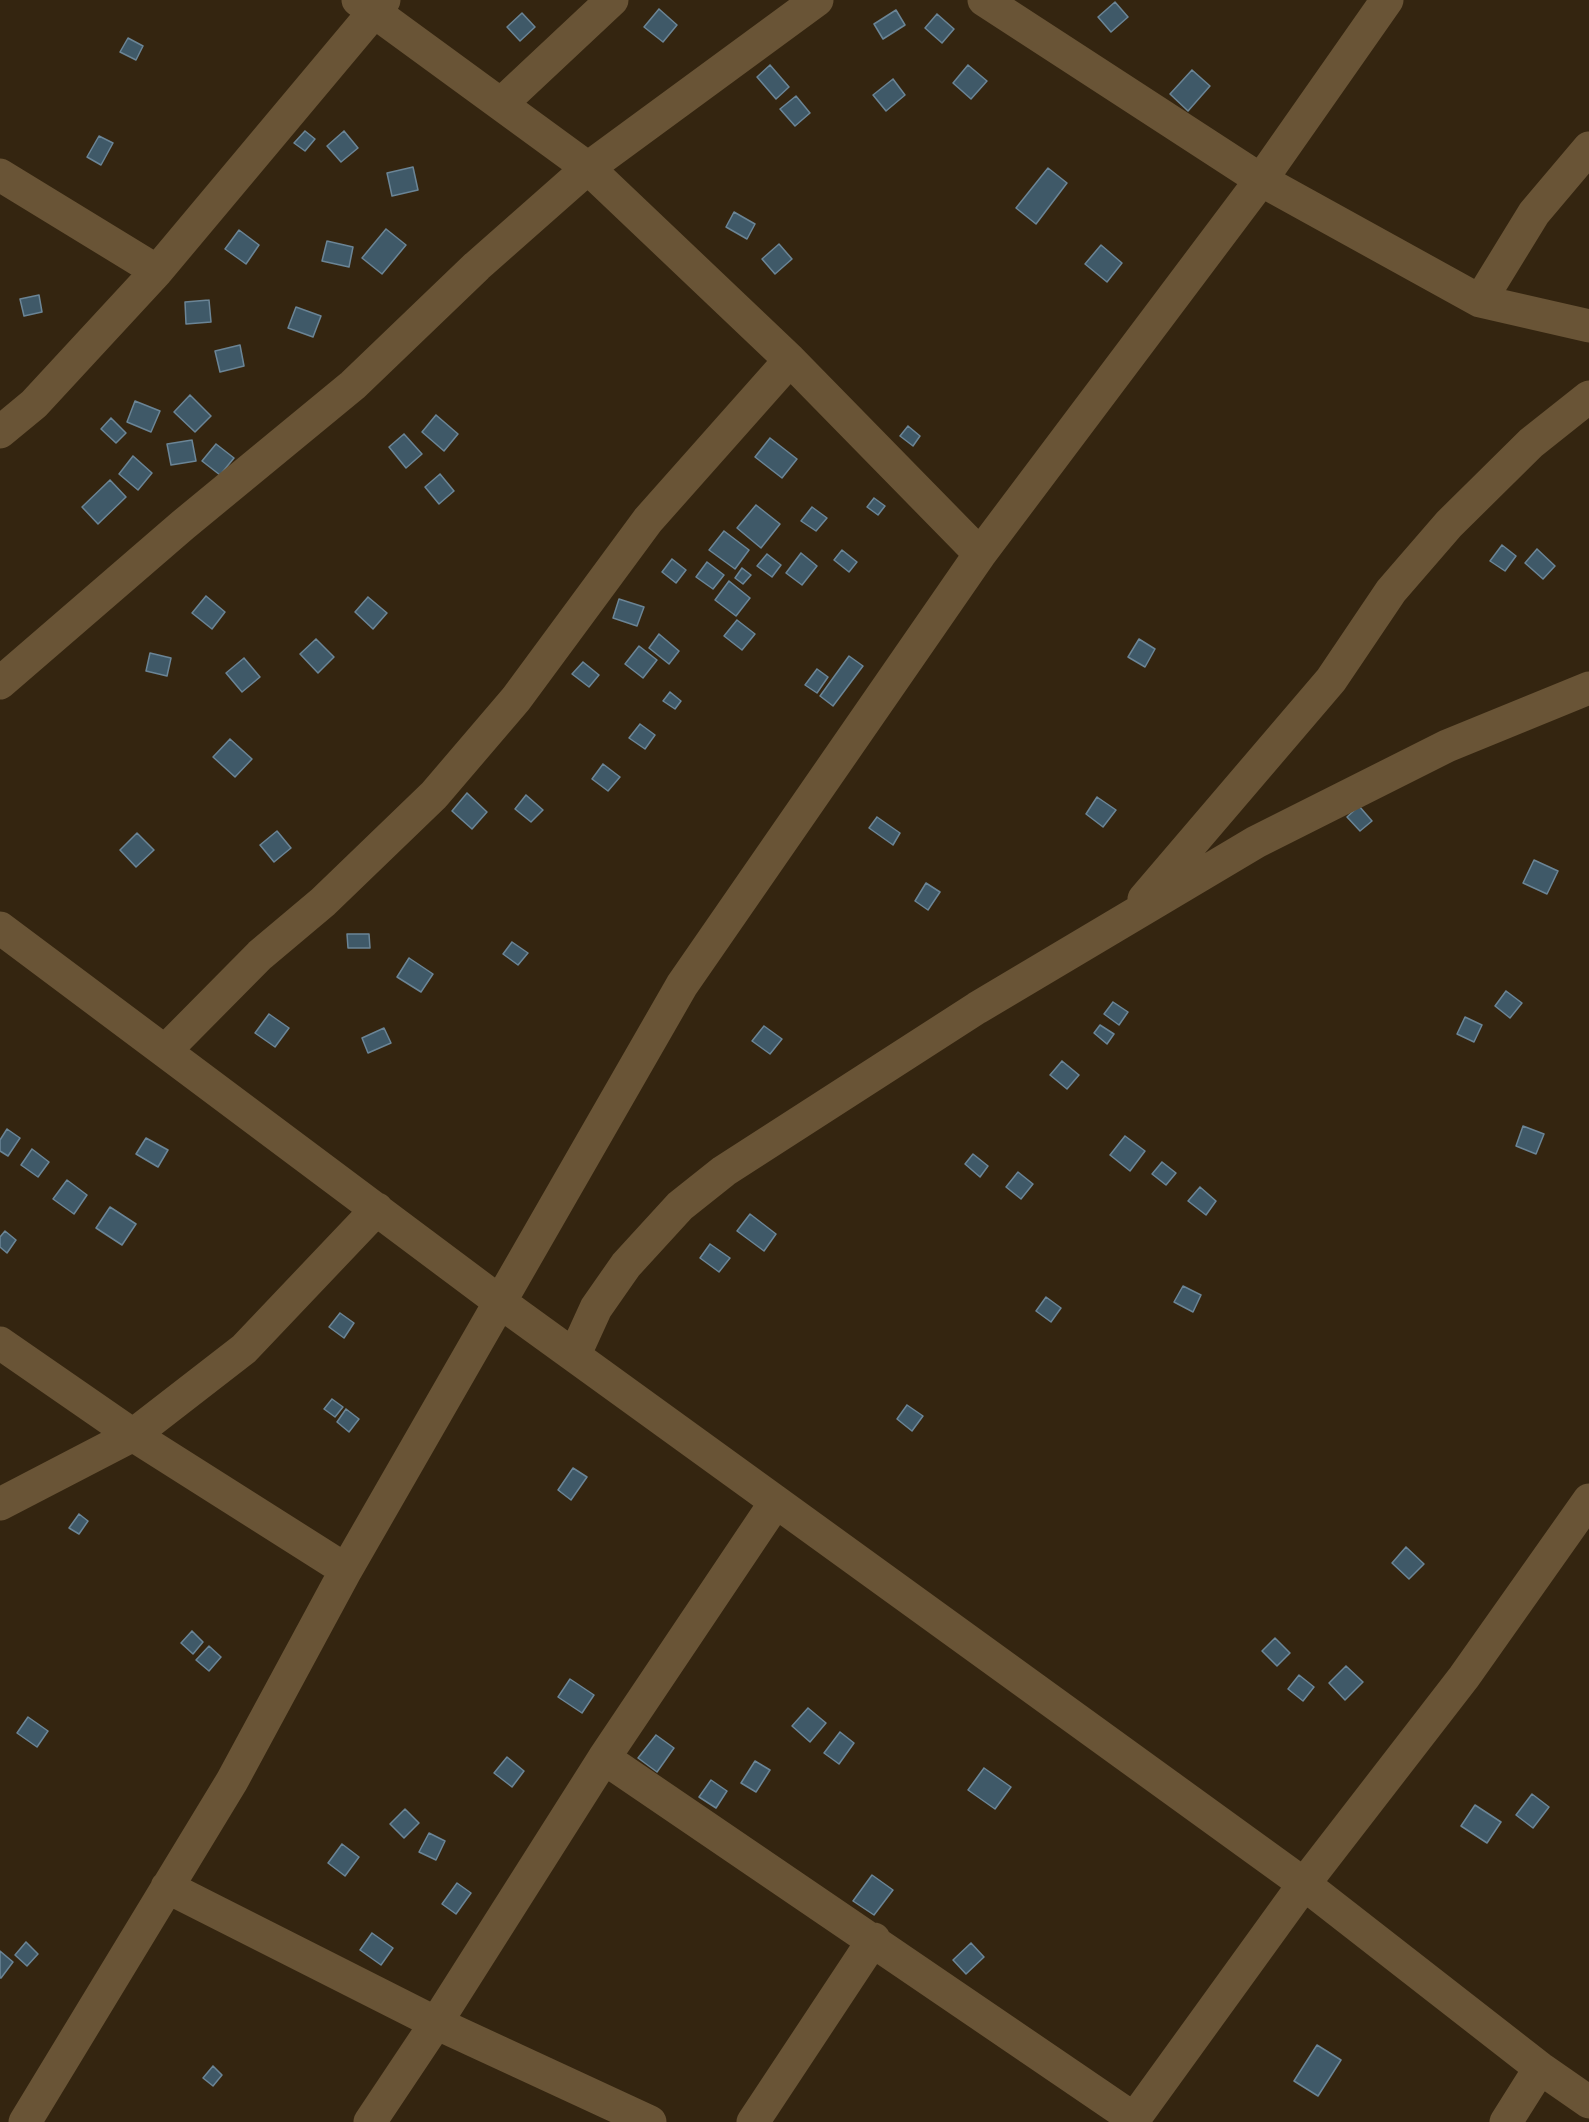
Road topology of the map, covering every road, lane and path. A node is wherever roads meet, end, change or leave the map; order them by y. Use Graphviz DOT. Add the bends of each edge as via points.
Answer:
graph roads {
  1 [pos="612,0"];
  2 [pos="817,0"];
  3 [pos="984,0"];
  4 [pos="1387,0"];
  5 [pos="372,4"];
  6 [pos="501,104"];
  7 [pos="1589,148"];
  8 [pos="588,168"];
  9 [pos="0,175"];
  10 [pos="1261,180"];
  11 [pos="157,271"];
  12 [pos="1480,301"];
  13 [pos="1589,326"];
  14 [pos="790,360"];
  15 [pos="1589,397"];
  16 [pos="0,432"];
  17 [pos="980,554"];
  18 [pos="0,683"];
  19 [pos="1589,688"];
  20 [pos="1125,921"];
  21 [pos="0,929"];
  22 [pos="166,1050"];
  23 [pos="377,1209"];
  24 [pos="500,1302"];
  25 [pos="0,1343"];
  26 [pos="576,1354"];
  27 [pos="133,1434"];
  28 [pos="1589,1500"];
  29 [pos="775,1503"];
  30 [pos="0,1504"];
  31 [pos="346,1570"];
  32 [pos="604,1758"];
  33 [pos="1304,1884"];
  34 [pos="167,1887"];
  35 [pos="874,1939"];
  36 [pos="436,2023"];
  37 [pos="1540,2068"];
  38 [pos="1589,2102"];
  39 [pos="1133,2120"];
  40 [pos="25,2122"];
  41 [pos="370,2122"];
  42 [pos="650,2122"];
  43 [pos="753,2122"];
  44 [pos="1506,2122"];
  1 -- 6 [label="street"];
  2 -- 8 [label="street"];
  3 -- 10 [label="street"];
  4 -- 10 [label="street"];
  5 -- 6 [label="street"];
  5 -- 11 [label="street"];
  6 -- 8 [label="street"];
  7 -- 12 [label="street" via="1534,213"];
  8 -- 14 [label="street"];
  8 -- 18 [label="street" via="477,266 353,385"];
  9 -- 11 [label="street"];
  10 -- 12 [label="street"];
  10 -- 17 [label="street"];
  11 -- 16 [label="street" via="34,404"];
  12 -- 13 [label="street"];
  14 -- 17 [label="street"];
  14 -- 22 [label="street" via="648,520 516,699 434,795 323,902 260,955"];
  15 -- 20 [label="street" via="1531,443 1449,524 1391,591 1331,680"];
  17 -- 24 [label="street" via="682,985"];
  19 -- 20 [label="street" via="1447,746 1256,842"];
  20 -- 26 [label="street" via="977,1008 724,1171 680,1206 626,1265 596,1308"];
  21 -- 22 [label="street"];
  22 -- 23 [label="street"];
  23 -- 24 [label="street"];
  23 -- 27 [label="street" via="244,1349"];
  24 -- 26 [label="street"];
  24 -- 31 [label="street"];
  25 -- 27 [label="street"];
  26 -- 29 [label="street"];
  27 -- 30 [label="street"];
  27 -- 31 [label="street"];
  28 -- 33 [label="street" via="1464,1677"];
  29 -- 32 [label="street"];
  29 -- 33 [label="street"];
  31 -- 34 [label="street" via="232,1781"];
  32 -- 35 [label="street"];
  32 -- 36 [label="street"];
  33 -- 37 [label="street"];
  33 -- 39 [label="street"];
  34 -- 36 [label="street"];
  34 -- 40 [label="street"];
  35 -- 39 [label="street"];
  35 -- 43 [label="street"];
  36 -- 41 [label="street"];
  36 -- 42 [label="street"];
  37 -- 38 [label="street"];
  37 -- 44 [label="street"];
}
